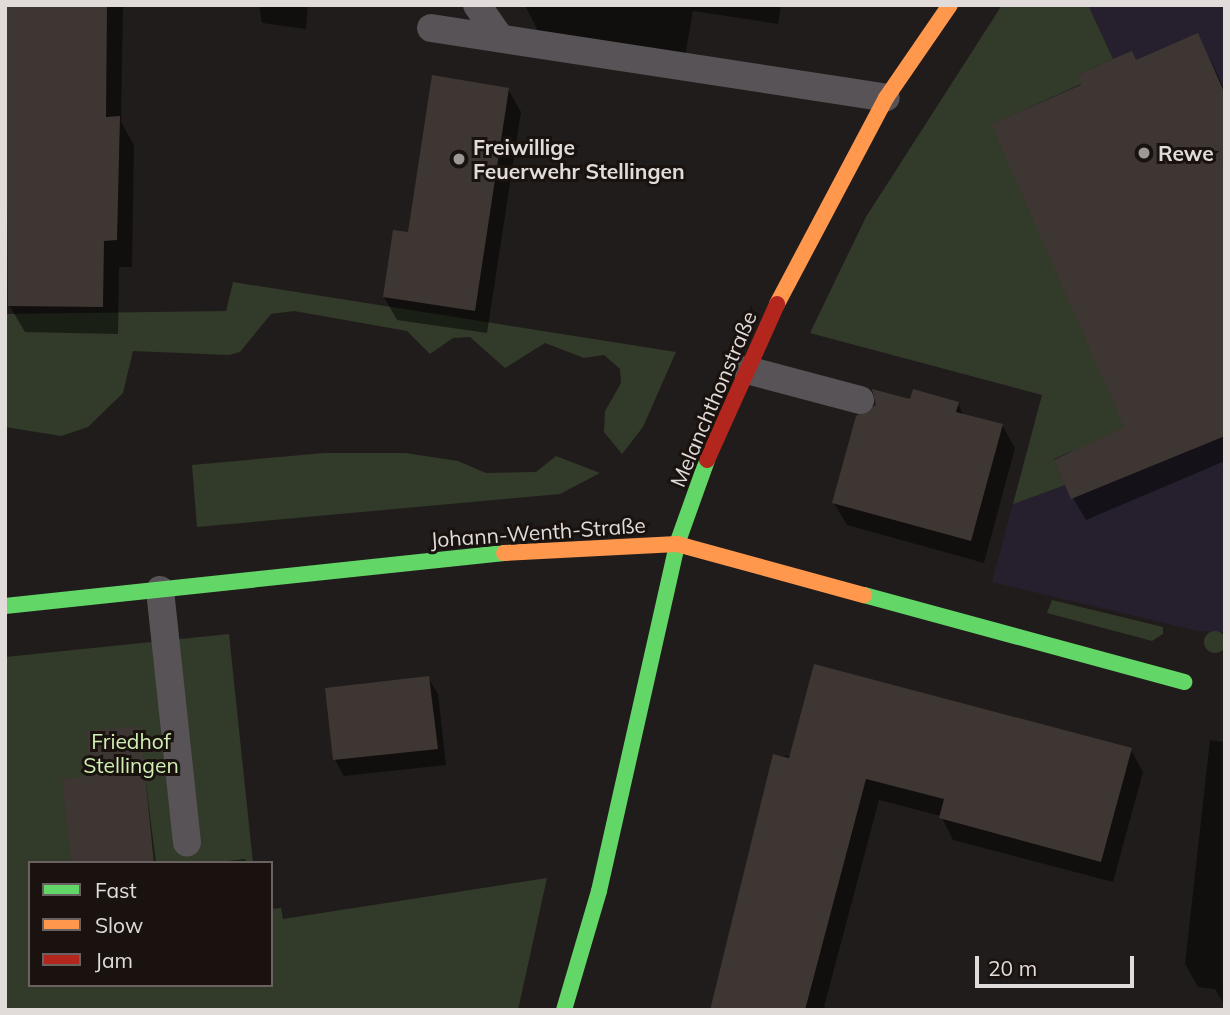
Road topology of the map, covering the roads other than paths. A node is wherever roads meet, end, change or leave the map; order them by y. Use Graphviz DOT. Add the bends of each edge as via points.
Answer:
graph roads {
  1 [pos="477,5"];
  2 [pos="950,5"];
  3 [pos="431,28"];
  4 [pos="500,38"];
  5 [pos="886,98"];
  6 [pos="747,370"];
  7 [pos="860,400"];
  8 [pos="677,544"];
  9 [pos="160,590"];
  10 [pos="5,606"];
  11 [pos="1184,682"];
  12 [pos="187,843"];
  13 [pos="564,1010"];
  1 -- 4 [label="lane"];
  2 -- 5 [label="street, Melanchthonstraße"];
  3 -- 4 [label="lane"];
  4 -- 5 [label="lane"];
  5 -- 6 [label="street, Melanchthonstraße" via="800,253"];
  6 -- 7 [label="lane"];
  6 -- 8 [label="street, Melanchthonstraße"];
  8 -- 9 [label="street, Johann-Wenth-Straße" via="554,548"];
  8 -- 11 [label="street, Johann-Wenth-Straße"];
  8 -- 13 [label="street, Melanchthonstraße" via="599,891"];
  9 -- 10 [label="street, Johann-Wenth-Straße"];
  9 -- 12 [label="lane"];
}
